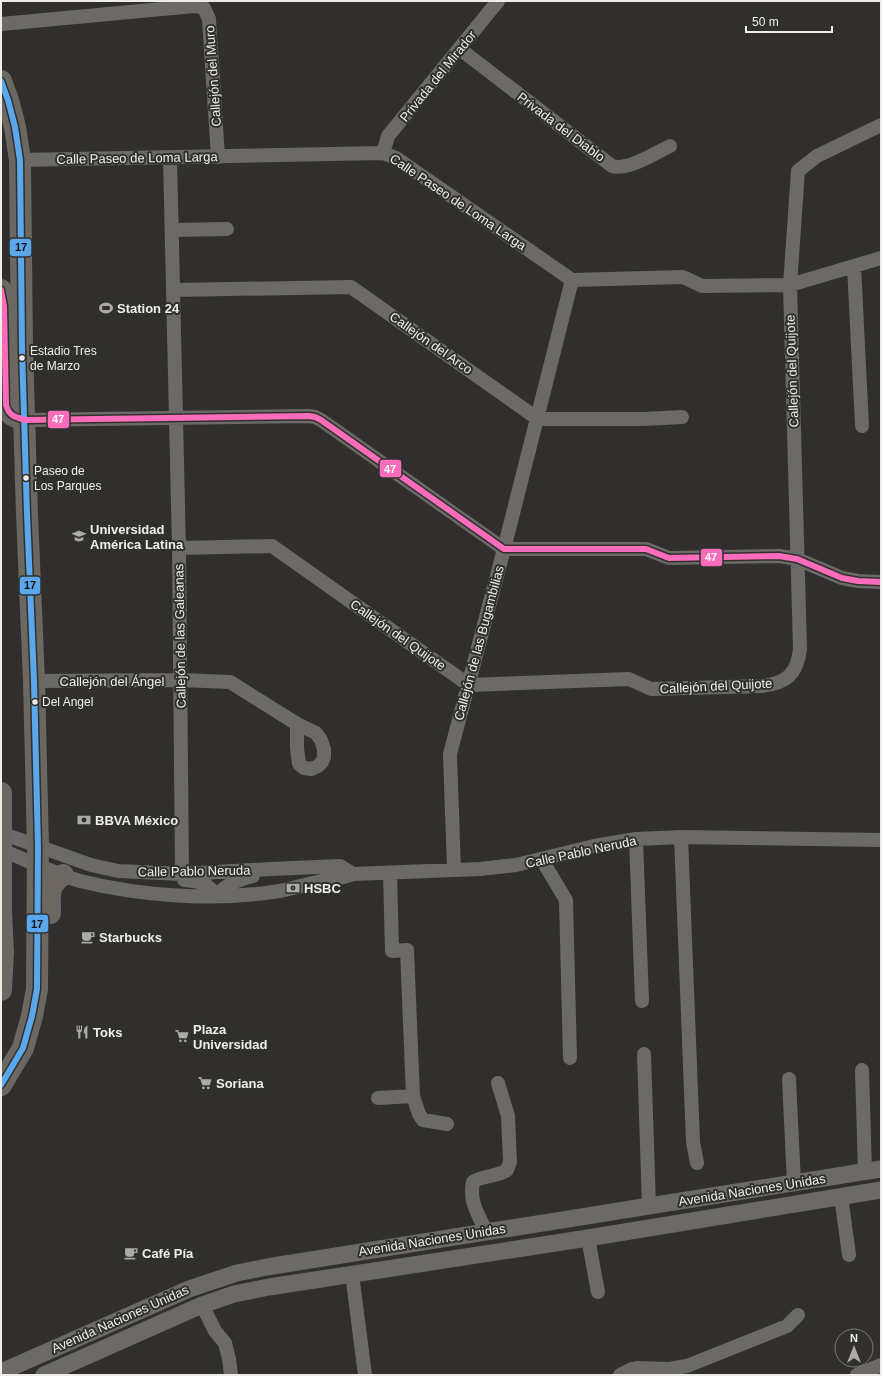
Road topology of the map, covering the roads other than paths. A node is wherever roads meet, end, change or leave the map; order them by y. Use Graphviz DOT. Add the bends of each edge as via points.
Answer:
graph roads {
  1 [pos="498,1"];
  2 [pos="1,24"];
  3 [pos="460,49"];
  4 [pos="1,81"];
  5 [pos="881,125"];
  6 [pos="670,146"];
  7 [pos="383,153"];
  8 [pos="218,157"];
  9 [pos="170,158"];
  10 [pos="20,160"];
  11 [pos="227,229"];
  12 [pos="172,230"];
  13 [pos="881,258"];
  14 [pos="854,266"];
  15 [pos="572,280"];
  16 [pos="790,285"];
  17 [pos="1,290"];
  18 [pos="173,290"];
  19 [pos="682,417"];
  20 [pos="176,418"];
  21 [pos="538,419"];
  22 [pos="25,420"];
  23 [pos="862,426"];
  24 [pos="179,548"];
  25 [pos="504,549"];
  26 [pos="797,559"];
  27 [pos="881,582"];
  28 [pos="181,680"];
  29 [pos="34,681"];
  30 [pos="469,685"];
  31 [pos="297,724"];
  32 [pos="1,793"];
  33 [pos="681,837"];
  34 [pos="636,839"];
  35 [pos="881,840"];
  36 [pos="1,842"];
  37 [pos="38,856"];
  38 [pos="542,860"];
  39 [pos="271,869"];
  40 [pos="454,870"];
  41 [pos="136,873"];
  42 [pos="390,873"];
  43 [pos="182,874"];
  44 [pos="353,874"];
  45 [pos="63,876"];
  46 [pos="216,896"];
  47 [pos="37,979"];
  48 [pos="1,990"];
  49 [pos="642,1001"];
  50 [pos="644,1054"];
  51 [pos="570,1058"];
  52 [pos="862,1070"];
  53 [pos="789,1078"];
  54 [pos="498,1083"];
  55 [pos="1,1084"];
  56 [pos="413,1096"];
  57 [pos="378,1098"];
  58 [pos="447,1124"];
  59 [pos="697,1163"];
  60 [pos="873,1171"];
  61 [pos="794,1183"];
  62 [pos="881,1190"];
  63 [pos="841,1196"];
  64 [pos="649,1206"];
  65 [pos="486,1231"];
  66 [pos="588,1238"];
  67 [pos="849,1255"];
  68 [pos="267,1267"];
  69 [pos="352,1274"];
  70 [pos="269,1286"];
  71 [pos="598,1292"];
  72 [pos="202,1305"];
  73 [pos="798,1315"];
  74 [pos="881,1365"];
  75 [pos="1,1372"];
  76 [pos="44,1375"];
  77 [pos="230,1375"];
  78 [pos="365,1375"];
  79 [pos="620,1375"];
  80 [pos="857,1375"];
  1 -- 3 [label="street, Privada del Mirador"];
  2 -- 8 [label="street, Callejón del Muro" via="194,6 204,8 209,19"];
  3 -- 6 [label="street, Privada del Diablo" via="612,166 627,166"];
  3 -- 7 [label="street, Privada del Mirador" via="388,136"];
  4 -- 10 [label="main road" via="15,127"];
  5 -- 16 [label="street, Callejón del Quijote" via="817,156 798,171"];
  7 -- 8 [label="street, Calle Paseo de Loma Larga"];
  7 -- 15 [label="street, Calle Paseo de Loma Larga" via="396,158"];
  8 -- 9 [label="street, Calle Paseo de Loma Larga"];
  9 -- 10 [label="street, Calle Paseo de Loma Larga"];
  9 -- 12 [label="street, Callejón de las Galeanas"];
  10 -- 22 [label="main road"];
  11 -- 12 [label="street"];
  12 -- 18 [label="street, Callejón de las Galeanas"];
  13 -- 14 [label="street"];
  14 -- 16 [label="street"];
  14 -- 23 [label="street"];
  15 -- 16 [label="street" via="683,277 702,286"];
  15 -- 21 [label="street, Callejón de las Bugambilias"];
  16 -- 26 [label="street, Callejón del Quijote"];
  17 -- 22 [label="main road" via="4,306 6,405 12,416"];
  18 -- 20 [label="street, Callejón de las Galeanas"];
  18 -- 21 [label="street, Callejón del Arco" via="351,287"];
  19 -- 21 [label="street"];
  20 -- 22 [label="street"];
  20 -- 24 [label="street, Callejón de las Galeanas"];
  20 -- 25 [label="street" via="302,415 315,417"];
  21 -- 25 [label="street, Callejón de las Bugambilias"];
  22 -- 29 [label="main road"];
  24 -- 28 [label="street, Callejón de las Galeanas"];
  24 -- 30 [label="street, Callejón del Quijote" via="272,546"];
  25 -- 26 [label="street" via="646,549 669,558 779,556"];
  25 -- 30 [label="street, Callejón de las Bugambilias"];
  26 -- 27 [label="street" via="842,578"];
  26 -- 30 [label="street, Callejón del Quijote" via="799,660 795,670 776,684 651,689 629,680"];
  28 -- 29 [label="street, Callejón del Ángel"];
  28 -- 31 [label="street, Callejón del Ángel" via="230,682"];
  28 -- 43 [label="street, Callejón de las Galeanas"];
  29 -- 37 [label="main road"];
  30 -- 40 [label="street, Callejón de las Bugambilias" via="450,754"];
  32 -- 36 [label="main road"];
  33 -- 34 [label="street, Calle Pablo Neruda"];
  33 -- 35 [label="street, Calle Pablo Neruda"];
  33 -- 59 [label="street" via="693,1142"];
  34 -- 38 [label="street, Calle Pablo Neruda" via="594,846"];
  34 -- 49 [label="street"];
  36 -- 37 [label="street"];
  36 -- 48 [label="main road"];
  37 -- 41 [label="street, Calle Pablo Neruda" via="56,854 101,868"];
  37 -- 45 [label="street, Calle Pablo Neruda"];
  37 -- 47 [label="main road"];
  38 -- 40 [label="street, Calle Pablo Neruda" via="516,865"];
  38 -- 51 [label="street" via="566,900"];
  39 -- 43 [label="street, Calle Pablo Neruda"];
  39 -- 44 [label="street, Calle Pablo Neruda" via="340,866"];
  39 -- 46 [label="street" via="232,882"];
  40 -- 42 [label="street, Calle Pablo Neruda"];
  41 -- 43 [label="street, Calle Pablo Neruda"];
  41 -- 46 [label="street" via="157,878 202,882 209,886"];
  42 -- 44 [label="street, Calle Pablo Neruda"];
  42 -- 56 [label="street" via="392,951 407,950"];
  44 -- 46 [label="street, Calle Pablo Neruda" via="274,892"];
  45 -- 46 [label="street, Calle Pablo Neruda" via="129,890"];
  45 -- 47 [label="main road" via="51,887 49,956"];
  47 -- 55 [label="main road" via="32,1016 23,1048"];
  50 -- 64 [label="street"];
  52 -- 60 [label="street"];
  53 -- 61 [label="street"];
  54 -- 65 [label="street" via="508,1116 510,1162 508,1170 501,1174 478,1178 473,1182 471,1192 474,1207"];
  56 -- 57 [label="street"];
  56 -- 58 [label="street" via="423,1120"];
  60 -- 61 [label="street, Avenida Naciones Unidas"];
  61 -- 64 [label="street, Avenida Naciones Unidas"];
  62 -- 63 [label="street, Avenida Naciones Unidas"];
  63 -- 66 [label="street, Avenida Naciones Unidas"];
  63 -- 67 [label="street"];
  64 -- 65 [label="street, Avenida Naciones Unidas"];
  65 -- 68 [label="street, Avenida Naciones Unidas"];
  66 -- 69 [label="street, Avenida Naciones Unidas"];
  66 -- 71 [label="street"];
  68 -- 70 [label="street"];
  68 -- 75 [label="street, Avenida Naciones Unidas" via="238,1273 189,1289"];
  69 -- 70 [label="street, Avenida Naciones Unidas"];
  69 -- 78 [label="street"];
  70 -- 72 [label="street, Avenida Naciones Unidas"];
  72 -- 76 [label="street, Avenida Naciones Unidas"];
  72 -- 77 [label="street" via="215,1331 225,1343"];
  73 -- 79 [label="street" via="787,1326 687,1366 669,1369 637,1368"];
  74 -- 80 [label="street"];
}
